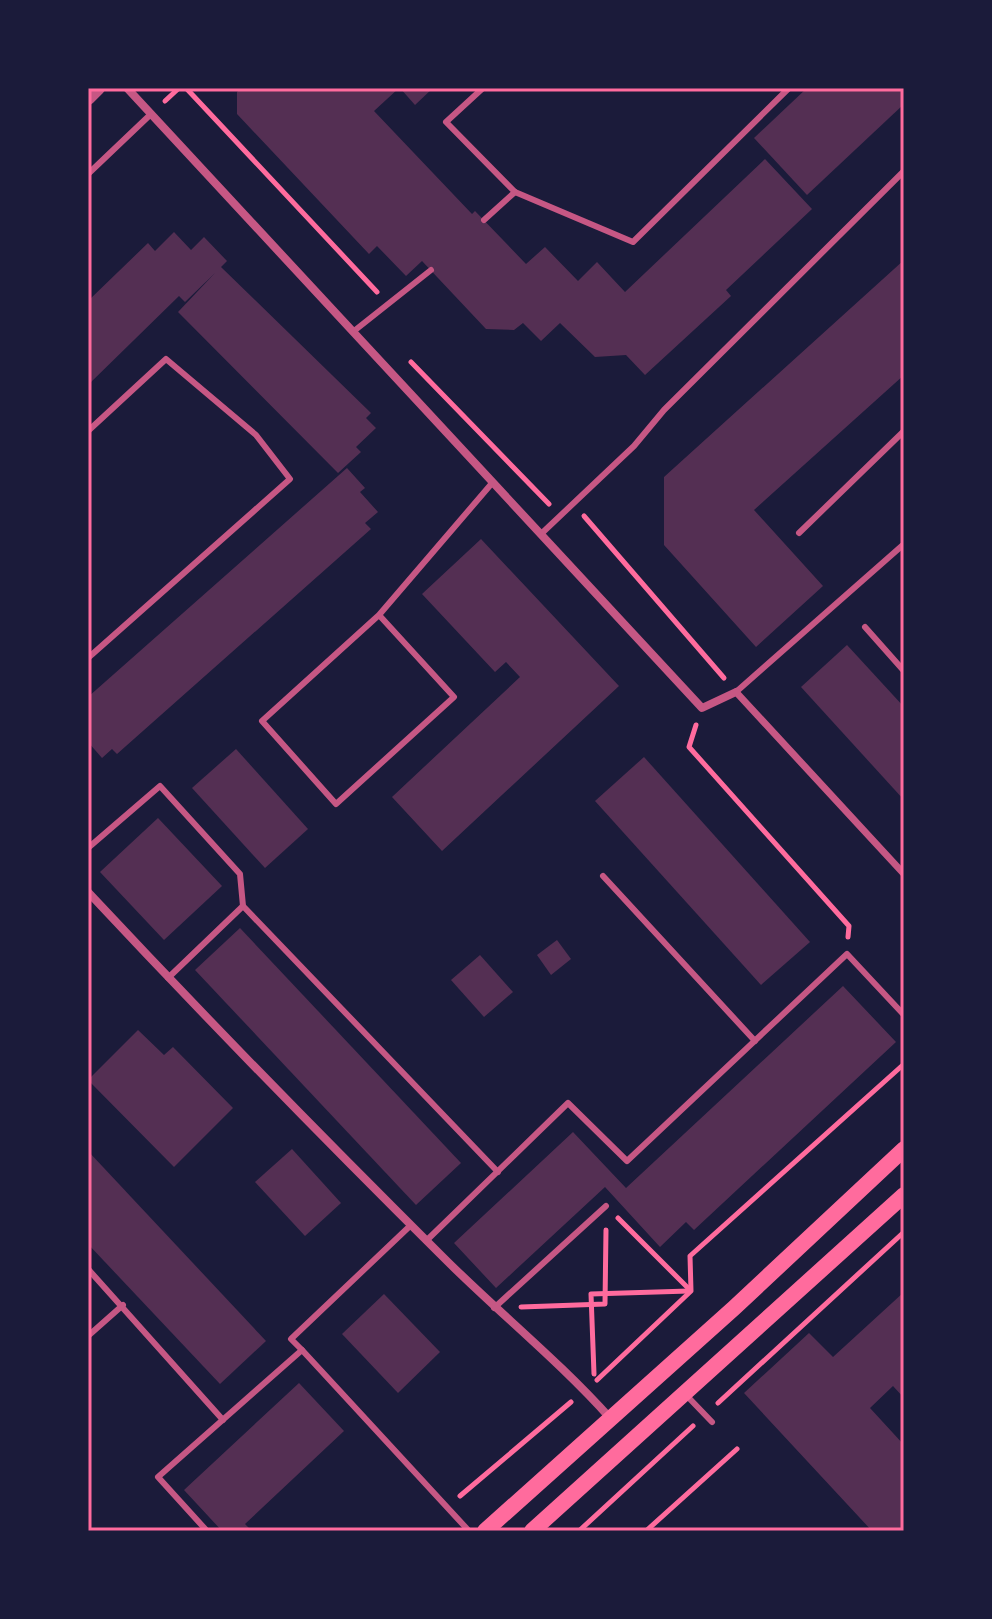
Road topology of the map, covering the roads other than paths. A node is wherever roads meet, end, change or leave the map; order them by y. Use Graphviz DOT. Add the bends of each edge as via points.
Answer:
graph roads {
  1 [pos="98,88"];
  2 [pos="127,88"];
  3 [pos="483,88"];
  4 [pos="789,88"];
  5 [pos="88,98"];
  6 [pos="151,114"];
  7 [pos="904,171"];
  8 [pos="88,174"];
  9 [pos="515,192"];
  10 [pos="484,220"];
  11 [pos="431,270"];
  12 [pos="354,331"];
  13 [pos="88,431"];
  14 [pos="904,431"];
  15 [pos="493,482"];
  16 [pos="799,533"];
  17 [pos="541,534"];
  18 [pos="904,544"];
  19 [pos="379,615"];
  20 [pos="865,627"];
  21 [pos="88,658"];
  22 [pos="904,671"];
  23 [pos="736,692"];
  24 [pos="88,848"];
  25 [pos="904,874"];
  26 [pos="603,876"];
  27 [pos="88,892"];
  28 [pos="243,906"];
  29 [pos="168,978"];
  30 [pos="904,1015"];
  31 [pos="755,1041"];
  32 [pos="904,1149"];
  33 [pos="498,1172"];
  34 [pos="904,1195"];
  35 [pos="606,1206"];
  36 [pos="411,1225"];
  37 [pos="426,1241"];
  38 [pos="88,1269"];
  39 [pos="123,1305"];
  40 [pos="494,1308"];
  41 [pos="88,1336"];
  42 [pos="302,1350"];
  43 [pos="684,1393"];
  44 [pos="610,1418"];
  45 [pos="223,1420"];
  46 [pos="712,1422"];
  47 [pos="207,1531"];
  48 [pos="469,1531"];
  49 [pos="485,1531"];
  50 [pos="532,1531"];
  1 -- 5 [label="street"];
  2 -- 6 [label="street"];
  3 -- 9 [label="lane" via="446,122"];
  4 -- 9 [label="lane" via="633,242"];
  6 -- 8 [label="lane"];
  6 -- 12 [label="street"];
  7 -- 17 [label="lane"];
  9 -- 10 [label="lane"];
  11 -- 12 [label="lane"];
  12 -- 15 [label="street"];
  13 -- 21 [label="lane" via="166,359 256,435 290,479"];
  14 -- 16 [label="lane"];
  15 -- 17 [label="street"];
  15 -- 19 [label="lane"];
  17 -- 23 [label="street" via="702,708"];
  18 -- 23 [label="lane"];
  19 -- 19 [label="lane" via="262,721 336,804 454,697"];
  20 -- 22 [label="lane"];
  23 -- 25 [label="street"];
  24 -- 28 [label="lane" via="160,786 240,874"];
  26 -- 31 [label="lane"];
  27 -- 29 [label="street"];
  28 -- 29 [label="lane"];
  28 -- 33 [label="lane"];
  29 -- 36 [label="street"];
  30 -- 31 [label="lane" via="847,954"];
  31 -- 33 [label="lane" via="627,1161 568,1103"];
  32 -- 44 [label="main road"];
  33 -- 37 [label="lane"];
  34 -- 43 [label="main road"];
  35 -- 40 [label="lane"];
  36 -- 37 [label="street"];
  36 -- 42 [label="lane" via="291,1339"];
  37 -- 40 [label="street"];
  38 -- 39 [label="lane"];
  39 -- 41 [label="lane"];
  39 -- 45 [label="lane"];
  40 -- 44 [label="street"];
  42 -- 45 [label="lane"];
  42 -- 48 [label="lane"];
  43 -- 46 [label="lane"];
  43 -- 50 [label="main road"];
  44 -- 49 [label="main road"];
  45 -- 47 [label="lane" via="158,1477"];
}
